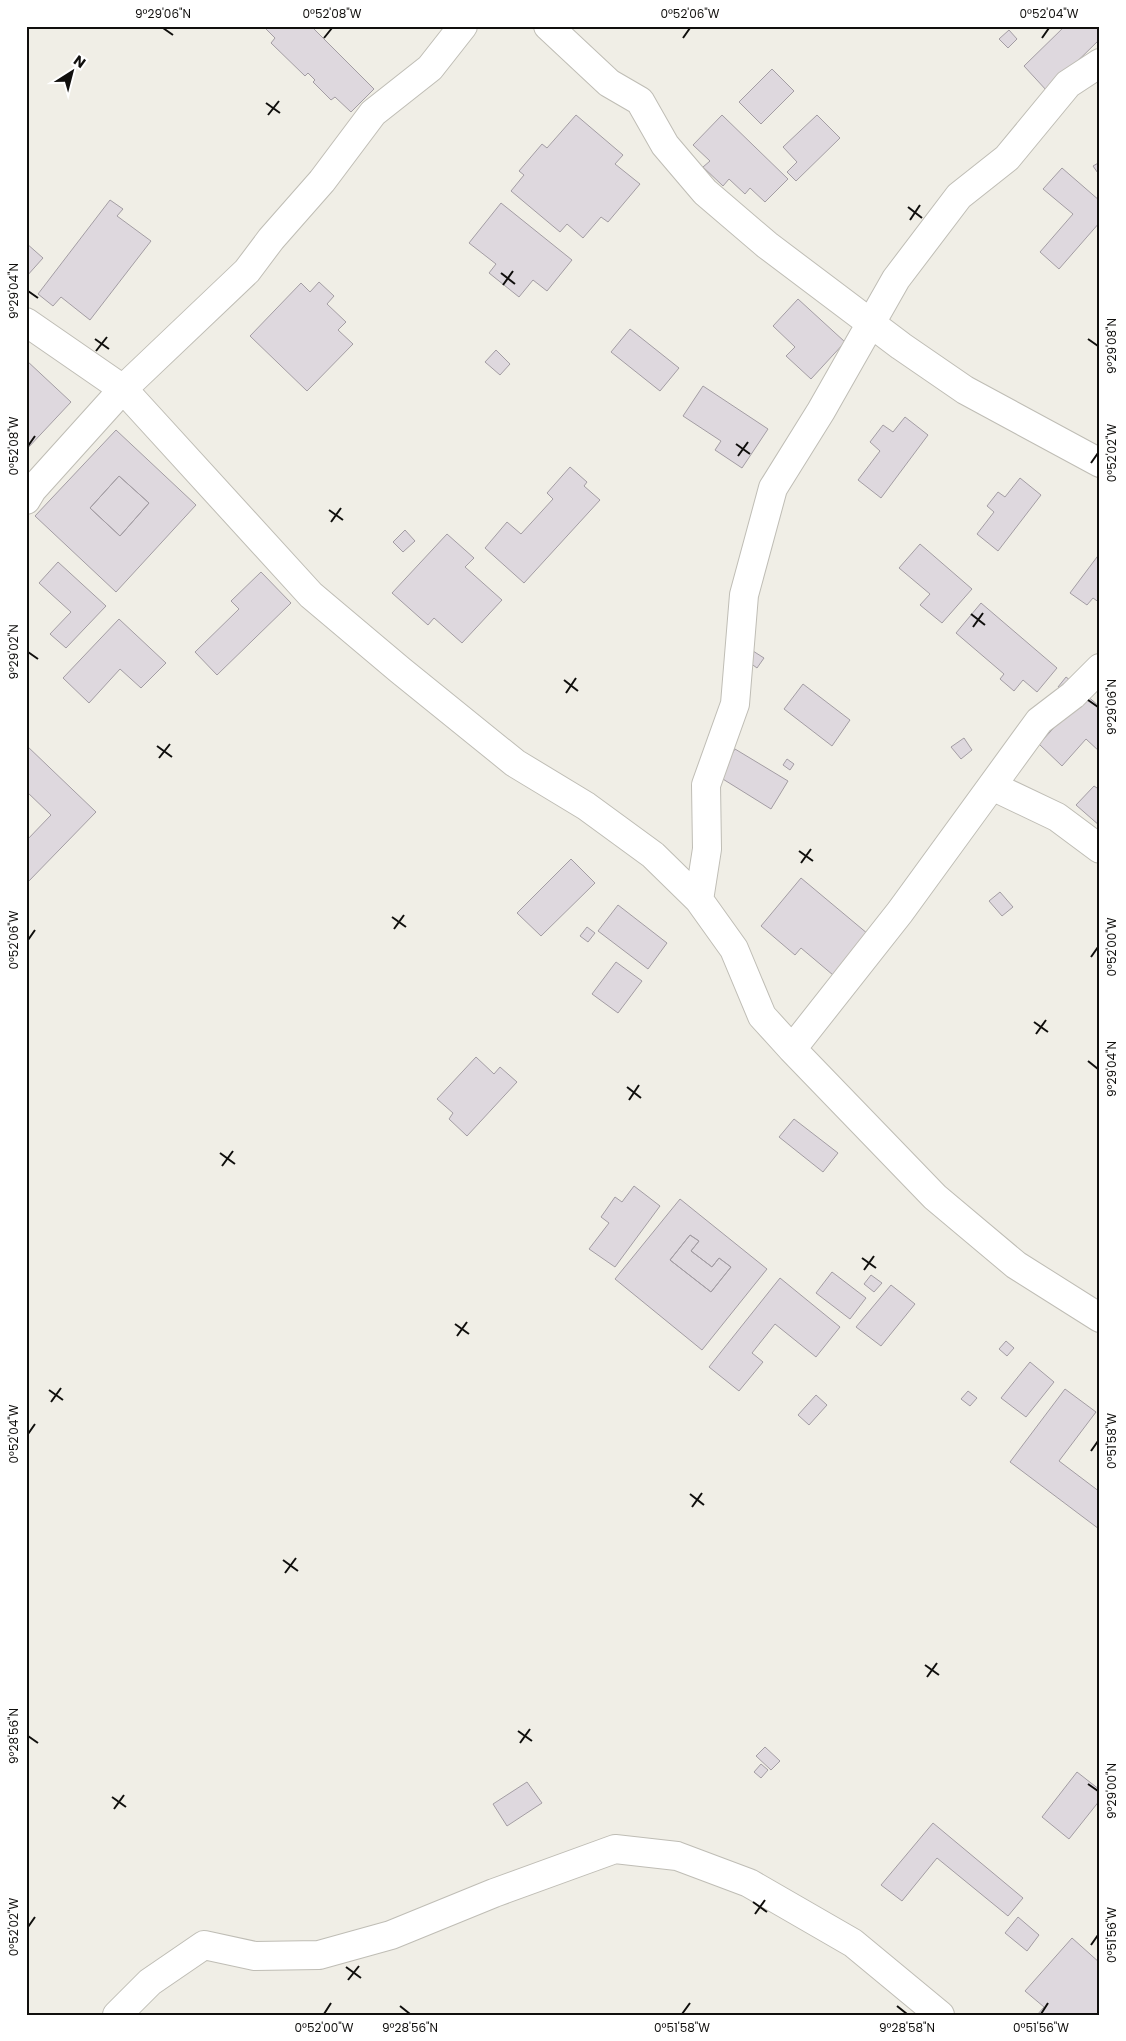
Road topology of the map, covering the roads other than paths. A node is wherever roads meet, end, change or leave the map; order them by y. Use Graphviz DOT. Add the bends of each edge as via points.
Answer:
graph roads {
  1 [pos="463,26"];
  2 [pos="548,26"];
  3 [pos="1100,63"];
  4 [pos="26,322"];
  5 [pos="872,324"];
  6 [pos="123,389"];
  7 [pos="1100,463"];
  8 [pos="26,500"];
  9 [pos="1100,668"];
  10 [pos="992,786"];
  11 [pos="1100,849"];
  12 [pos="699,900"];
  13 [pos="792,1049"];
  14 [pos="1100,1318"];
  15 [pos="117,2015"];
  16 [pos="940,2015"];
  1 -- 6 [label="street" via="430,68 373,113 322,181 271,238 247,271"];
  2 -- 5 [label="street" via="609,83 640,100 665,145 705,192"];
  3 -- 5 [label="street" via="1068,84 1007,158 959,196 896,280"];
  4 -- 6 [label="street"];
  5 -- 7 [label="street" via="965,390"];
  5 -- 12 [label="street" via="773,488 744,595 736,704 706,785 707,849"];
  6 -- 8 [label="street"];
  6 -- 12 [label="street" via="311,595 515,763 586,806 653,855"];
  9 -- 10 [label="street" via="1073,695 1039,721"];
  10 -- 11 [label="street" via="1057,817"];
  10 -- 13 [label="street" via="900,912"];
  12 -- 13 [label="street" via="734,949 762,1016"];
  13 -- 14 [label="street" via="935,1197 1016,1265"];
  15 -- 16 [label="street" via="150,1982 204,1945 255,1956 319,1955 391,1935 615,1849 677,1856 749,1883 854,1942"];
}
